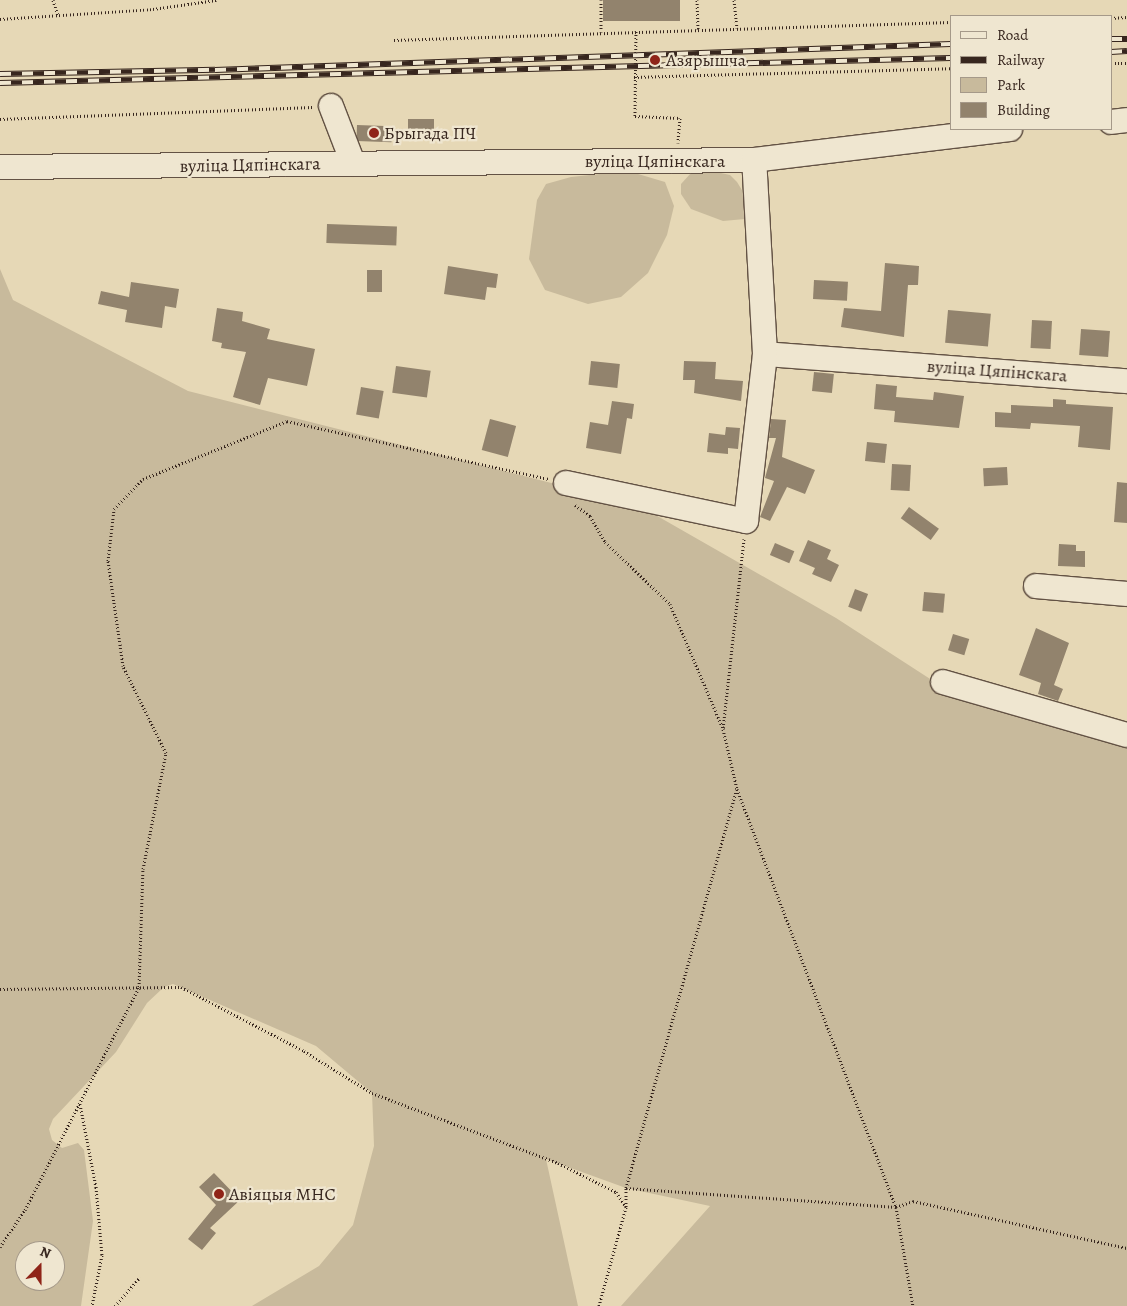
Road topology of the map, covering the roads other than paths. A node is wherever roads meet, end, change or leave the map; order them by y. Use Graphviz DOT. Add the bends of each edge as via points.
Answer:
graph roads {
  1 [pos="331,106"];
  2 [pos="1127,120"];
  3 [pos="1112,122"];
  4 [pos="1002,130"];
  5 [pos="754,160"];
  6 [pos="353,164"];
  7 [pos="0,167"];
  8 [pos="765,354"];
  9 [pos="1127,381"];
  10 [pos="566,482"];
  11 [pos="1036,586"];
  12 [pos="1127,594"];
  13 [pos="943,682"];
  14 [pos="1127,735"];
  1 -- 6 [label="street"];
  2 -- 3 [label="street"];
  4 -- 5 [label="street, вуліца Цяпінскага"];
  5 -- 6 [label="street, вуліца Цяпінскага"];
  5 -- 8 [label="street"];
  6 -- 7 [label="street, вуліца Цяпінскага"];
  8 -- 9 [label="street, вуліца Цяпінскага"];
  8 -- 10 [label="street" via="746,521"];
  11 -- 12 [label="street"];
  13 -- 14 [label="street"];
}
